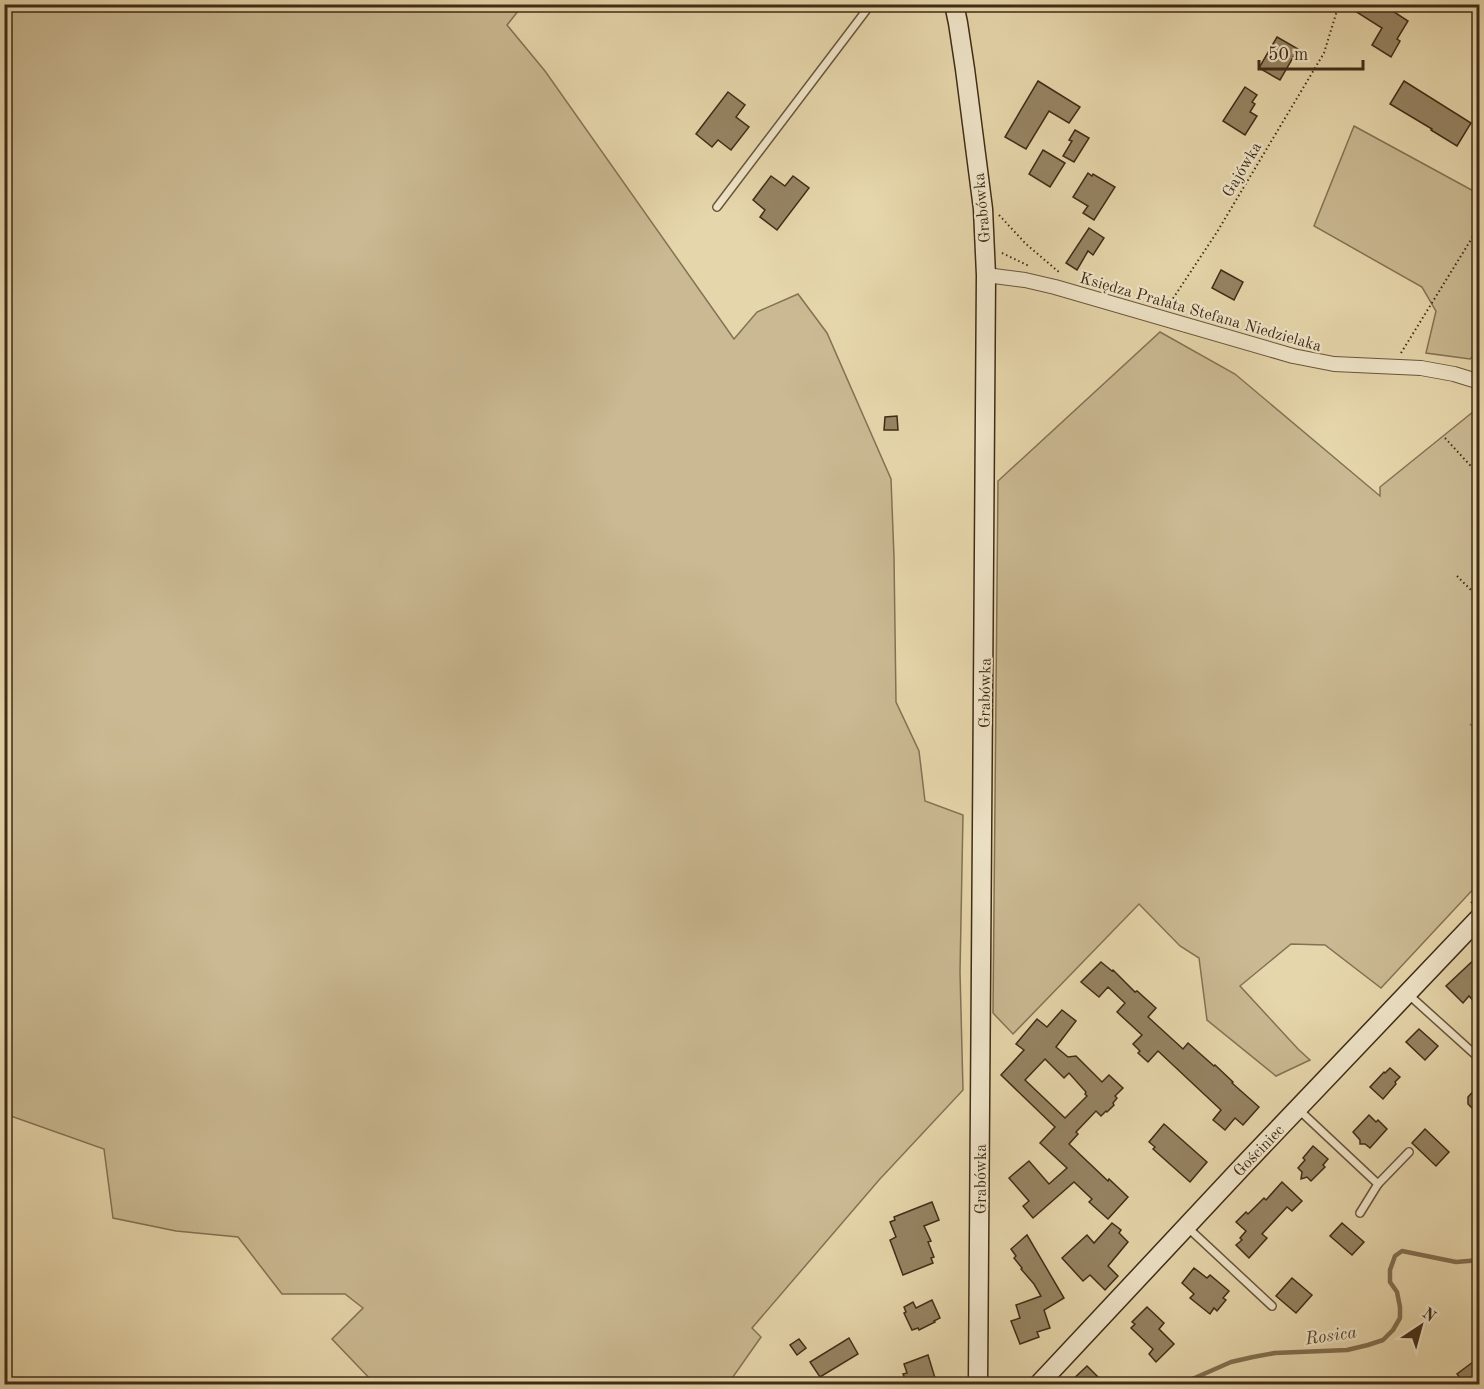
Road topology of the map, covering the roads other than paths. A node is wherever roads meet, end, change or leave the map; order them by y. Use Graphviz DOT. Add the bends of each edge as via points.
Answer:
graph roads {
  1 [pos="871,4"];
  2 [pos="954,4"];
  3 [pos="717,207"];
  4 [pos="986,275"];
  5 [pos="1479,382"];
  6 [pos="1479,917"];
  7 [pos="1407,993"];
  8 [pos="1479,1059"];
  9 [pos="1298,1109"];
  10 [pos="1408,1152"];
  11 [pos="1378,1184"];
  12 [pos="1360,1213"];
  13 [pos="1186,1227"];
  14 [pos="1272,1306"];
  15 [pos="978,1384"];
  16 [pos="1039,1384"];
  1 -- 3 [label="lane"];
  2 -- 4 [label="street, Grabówka" via="983,209"];
  4 -- 5 [label="street, Księdza Prałata Stefana Niedzielaka" via="1039,282 1314,361 1421,368"];
  4 -- 15 [label="street, Grabówka"];
  6 -- 7 [label="street, Gościniec"];
  7 -- 8 [label="lane"];
  7 -- 9 [label="street, Gościniec"];
  9 -- 11 [label="lane"];
  9 -- 13 [label="street, Gościniec"];
  10 -- 11 [label="lane"];
  11 -- 12 [label="lane"];
  13 -- 14 [label="lane"];
  13 -- 16 [label="street, Gościniec"];
}
